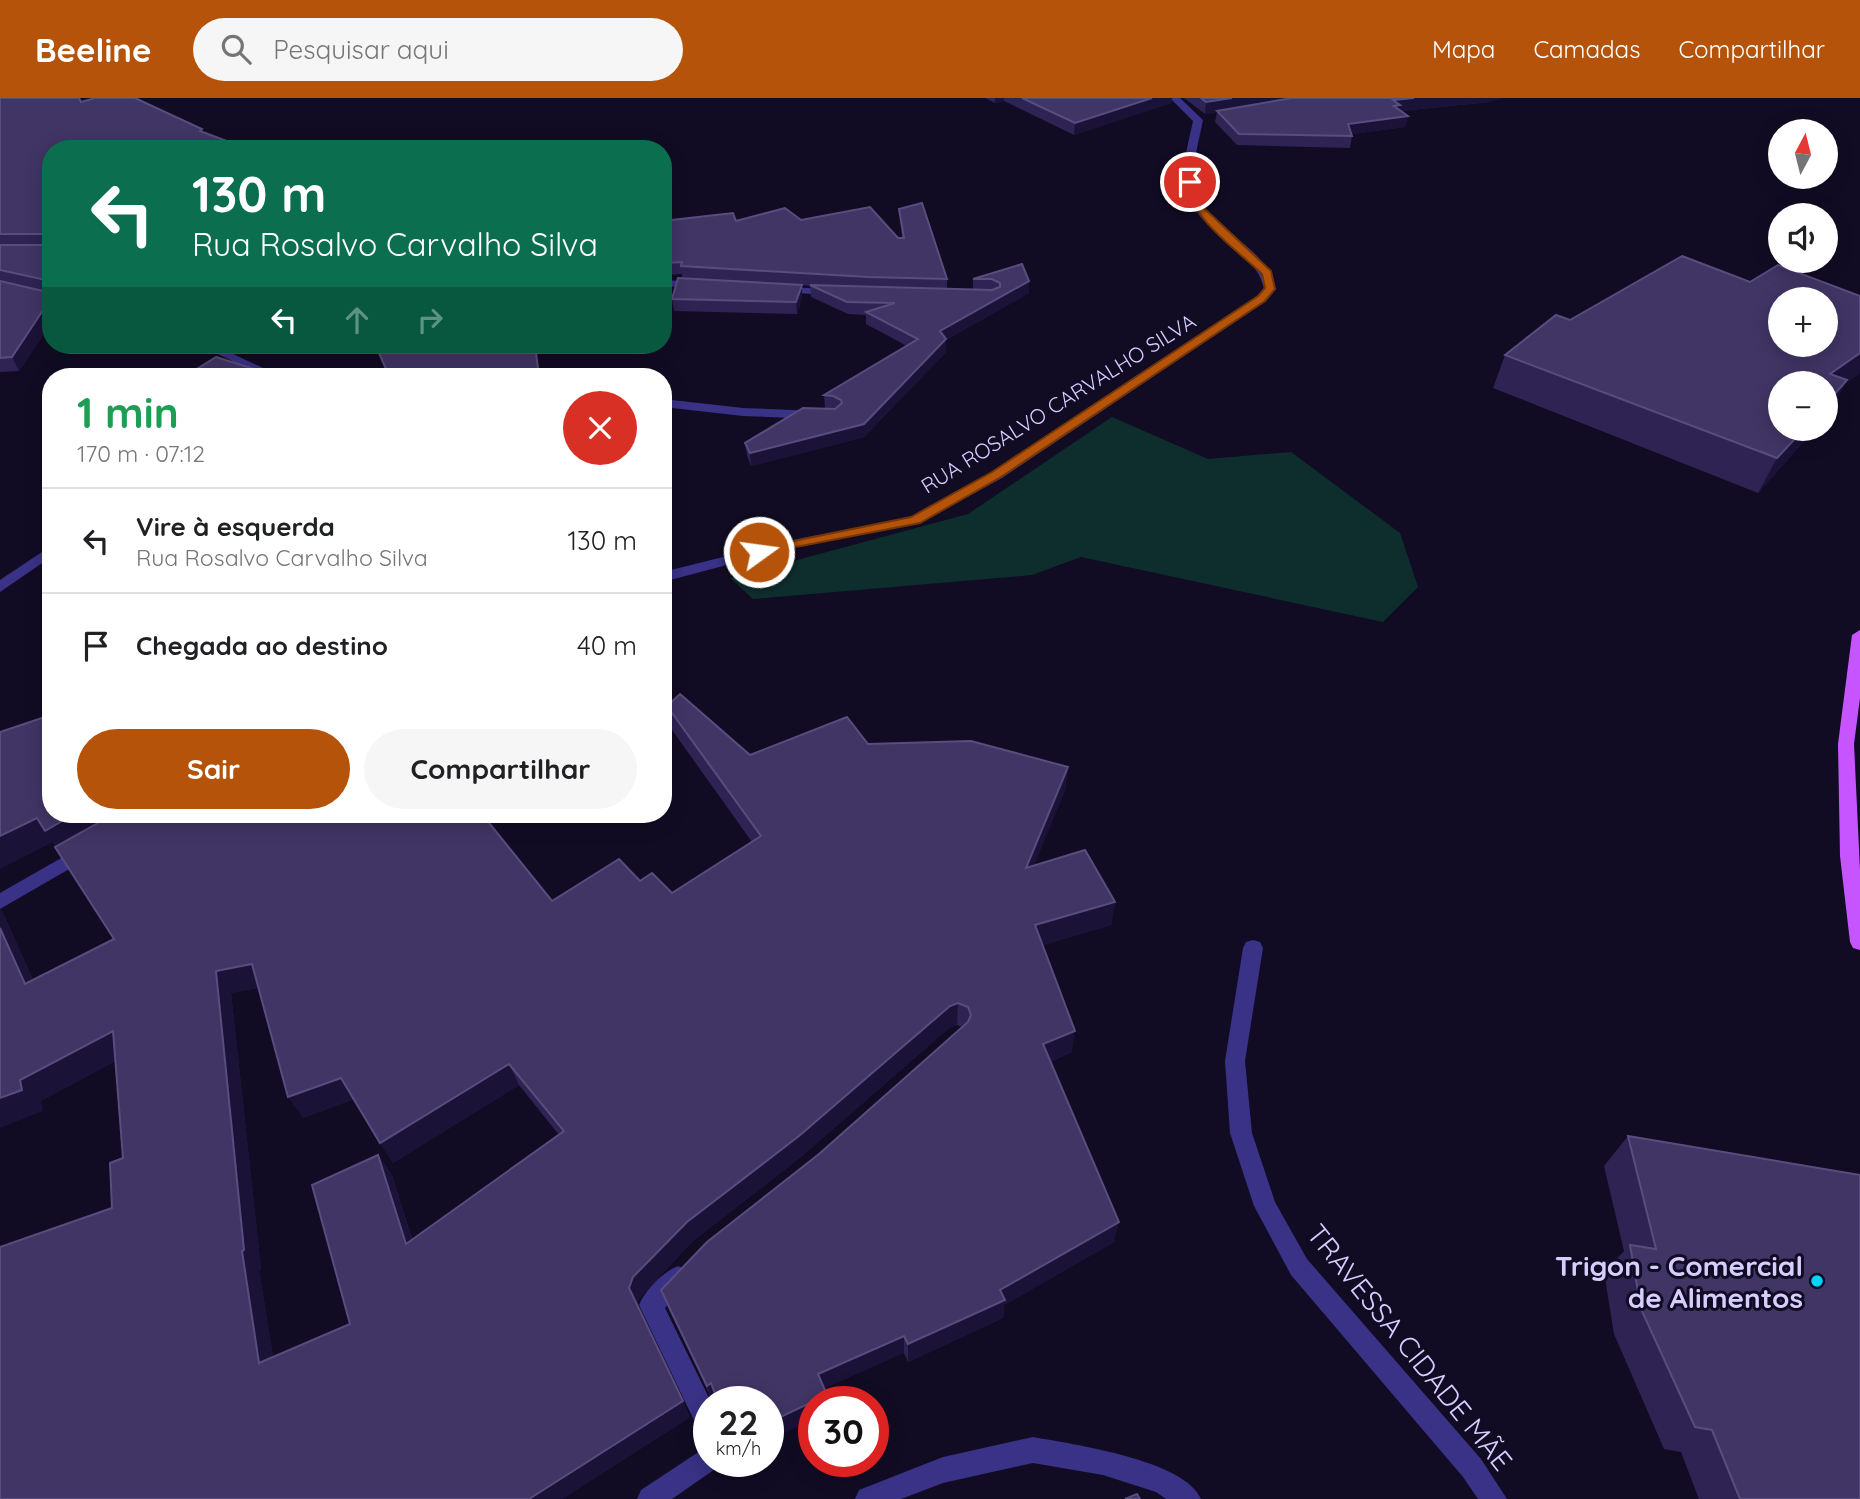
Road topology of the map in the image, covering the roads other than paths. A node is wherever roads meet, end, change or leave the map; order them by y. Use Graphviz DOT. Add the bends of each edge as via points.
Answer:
graph roads {
  1 [pos="1175,98"];
  2 [pos="672,284"];
  3 [pos="715,286"];
  4 [pos="767,289"];
  5 [pos="843,293"];
  6 [pos="225,354"];
  7 [pos="256,368"];
  8 [pos="672,404"];
  9 [pos="834,415"];
  10 [pos="42,557"];
  11 [pos="672,575"];
  12 [pos="0,587"];
  13 [pos="1860,635"];
  14 [pos="103,841"];
  15 [pos="0,902"];
  16 [pos="1860,942"];
  17 [pos="1252,948"];
  18 [pos="695,1260"];
  19 [pos="693,1389"];
  20 [pos="693,1469"];
  21 [pos="650,1499"];
  22 [pos="868,1499"];
  23 [pos="1188,1499"];
  24 [pos="1494,1499"];
  1 -- 11 [label="street, RUA ROSALVO CARVALHO SILVA" via="1205,119 1191,160 1192,195 1201,210 1267,273 1270,289 1262,299 996,475 915,520 783,545"];
  2 -- 3 [label="street"];
  4 -- 5 [label="street"];
  6 -- 7 [label="street"];
  8 -- 9 [label="street"];
  10 -- 12 [label="street"];
  13 -- 16 [label="main road" via="1846,744 1849,856"];
  14 -- 15 [label="street"];
  17 -- 24 [label="street, TRAVESSA CIDADE MÃE" via="1235,1061 1241,1133 1265,1206 1299,1267"];
  18 -- 19 [label="street" via="651,1305"];
  20 -- 21 [label="street"];
  22 -- 23 [label="street" via="943,1470 1033,1450 1103,1462 1163,1482"];
}
